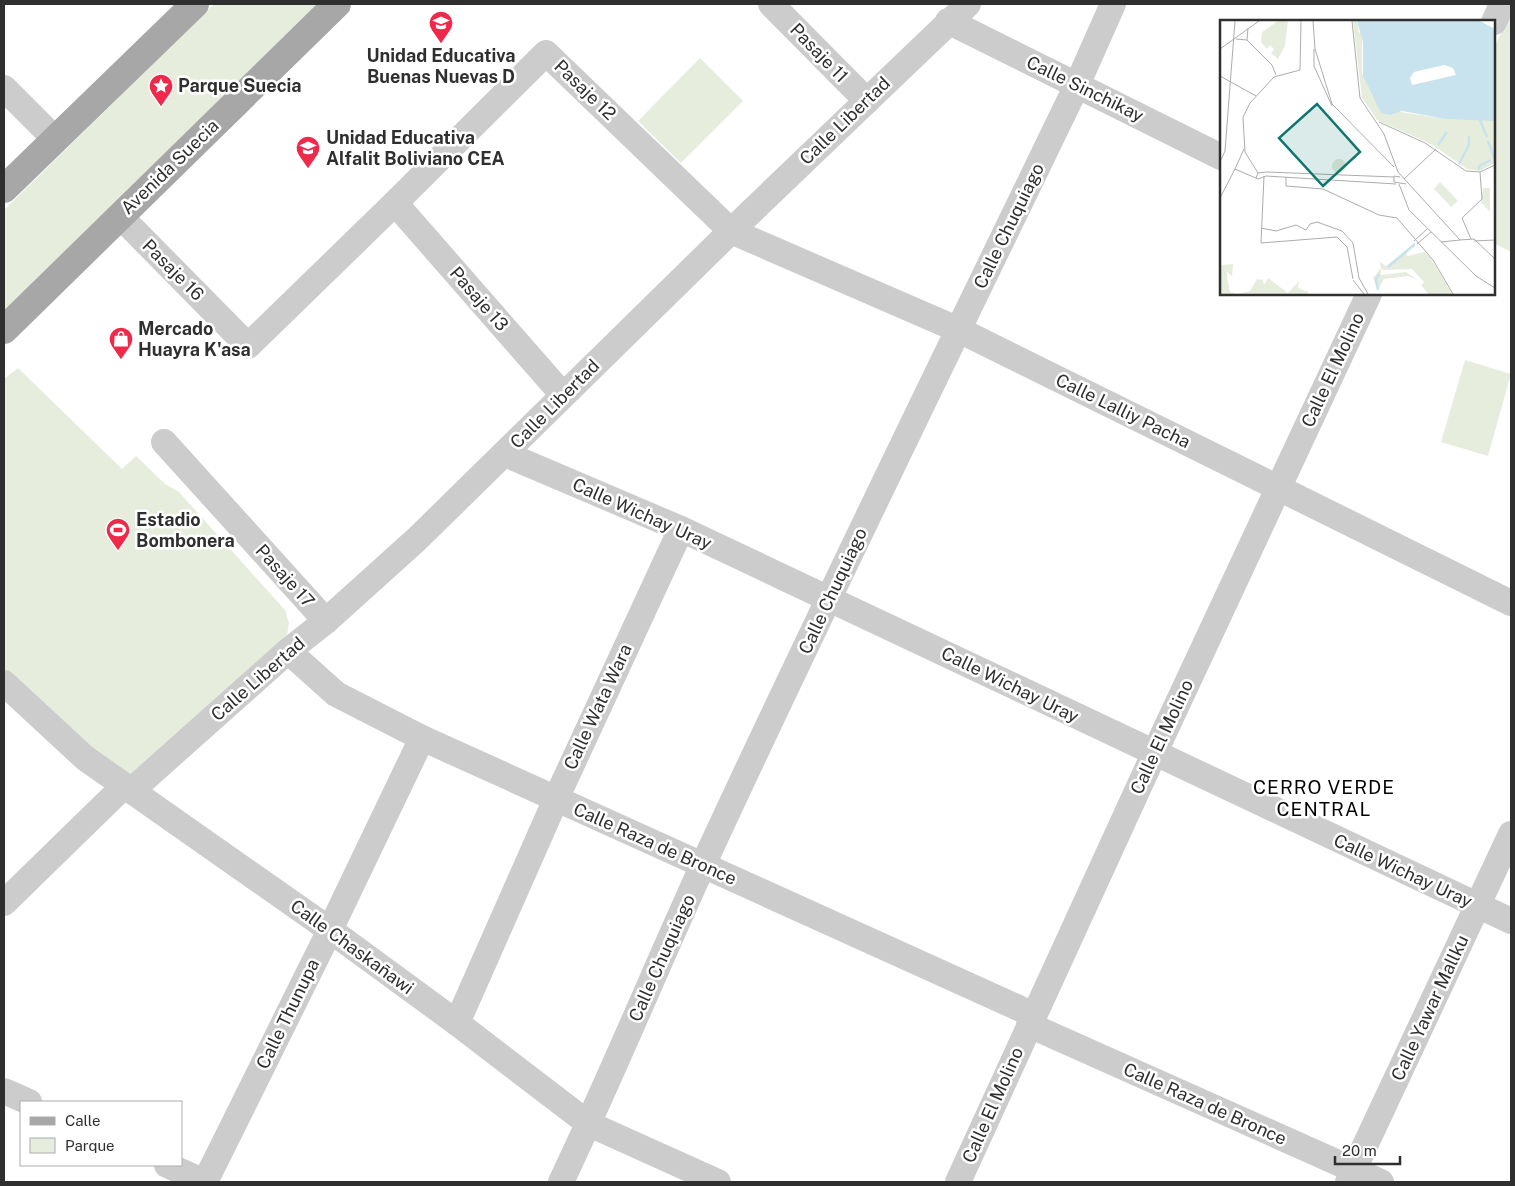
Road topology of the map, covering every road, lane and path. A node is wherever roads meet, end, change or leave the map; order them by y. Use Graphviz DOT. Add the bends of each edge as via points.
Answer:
graph roads {
  1 [pos="195,4"];
  2 [pos="337,4"];
  3 [pos="771,4"];
  4 [pos="968,4"];
  5 [pos="1113,4"];
  6 [pos="1502,4"];
  7 [pos="1495,20"];
  8 [pos="948,22"];
  9 [pos="1077,85"];
  10 [pos="4,88"];
  11 [pos="867,101"];
  12 [pos="55,139"];
  13 [pos="1220,156"];
  14 [pos="4,189"];
  15 [pos="395,203"];
  16 [pos="120,216"];
  17 [pos="730,231"];
  18 [pos="1369,295"];
  19 [pos="4,330"];
  20 [pos="959,330"];
  21 [pos="248,346"];
  22 [pos="563,395"];
  23 [pos="164,442"];
  24 [pos="505,454"];
  25 [pos="1278,488"];
  26 [pos="681,529"];
  27 [pos="830,598"];
  28 [pos="1511,602"];
  29 [pos="326,621"];
  30 [pos="288,651"];
  31 [pos="4,683"];
  32 [pos="422,738"];
  33 [pos="1154,754"];
  34 [pos="128,789"];
  35 [pos="556,799"];
  36 [pos="1511,834"];
  37 [pos="703,866"];
  38 [pos="4,903"];
  39 [pos="1477,906"];
  40 [pos="1511,921"];
  41 [pos="330,930"];
  42 [pos="1031,1020"];
  43 [pos="457,1024"];
  44 [pos="4,1091"];
  45 [pos="27,1101"];
  46 [pos="589,1124"];
  47 [pos="169,1166"];
  48 [pos="1351,1176"];
  49 [pos="205,1182"];
  50 [pos="562,1182"];
  51 [pos="718,1182"];
  52 [pos="958,1182"];
  53 [pos="1381,1182"];
  1 -- 12 [label="main road"];
  2 -- 16 [label="main road, Avenida Suecia"];
  3 -- 11 [label="street, Pasaje 11"];
  4 -- 8 [label="street, Calle Libertad"];
  5 -- 9 [label="street, Calle Chuquiago"];
  6 -- 7 [label="street"];
  8 -- 9 [label="street, Calle Sinchikay"];
  8 -- 11 [label="street, Calle Libertad"];
  9 -- 13 [label="street, Calle Sinchikay"];
  9 -- 20 [label="street, Calle Chuquiago"];
  10 -- 12 [label="street"];
  11 -- 17 [label="street, Calle Libertad"];
  12 -- 14 [label="main road"];
  15 -- 17 [label="street, Pasaje 12" via="546,53"];
  15 -- 21 [label="street, Pasaje 12"];
  15 -- 22 [label="street, Pasaje 13"];
  16 -- 19 [label="main road, Avenida Suecia"];
  16 -- 21 [label="street, Pasaje 16"];
  17 -- 20 [label="street, Calle Lalliy Pacha"];
  17 -- 22 [label="street, Calle Libertad"];
  18 -- 25 [label="street, Calle El Molino"];
  20 -- 25 [label="street, Calle Lalliy Pacha"];
  20 -- 27 [label="street, Calle Chuquiago"];
  22 -- 24 [label="street, Calle Libertad"];
  23 -- 29 [label="street, Pasaje 17"];
  24 -- 26 [label="street, Calle Wichay Uray"];
  24 -- 29 [label="street, Calle Libertad"];
  25 -- 28 [label="street, Calle Lalliy Pacha"];
  25 -- 33 [label="street, Calle El Molino"];
  26 -- 27 [label="street, Calle Wichay Uray"];
  26 -- 35 [label="street, Calle Wata Wara"];
  27 -- 33 [label="street, Calle Wichay Uray"];
  27 -- 37 [label="street, Calle Chuquiago"];
  29 -- 30 [label="street, Calle Libertad"];
  30 -- 32 [label="street, Calle Raza de Bronce" via="336,694"];
  30 -- 34 [label="street, Calle Libertad"];
  31 -- 34 [label="street, Calle Chaskañawi" via="85,758"];
  32 -- 35 [label="street, Calle Raza de Bronce"];
  32 -- 41 [label="street, Calle Thunupa"];
  33 -- 39 [label="street, Calle Wichay Uray"];
  33 -- 42 [label="street, Calle El Molino"];
  34 -- 38 [label="street, Calle Libertad"];
  34 -- 41 [label="street, Calle Chaskañawi"];
  35 -- 37 [label="street, Calle Raza de Bronce"];
  35 -- 43 [label="street, Calle Wata Wara"];
  36 -- 39 [label="street, Calle Yawar Mallku"];
  37 -- 42 [label="street, Calle Raza de Bronce"];
  37 -- 46 [label="street, Calle Chuquiago"];
  39 -- 40 [label="street, Calle Wichay Uray"];
  39 -- 48 [label="street, Calle Yawar Mallku"];
  41 -- 43 [label="street, Calle Chaskañawi"];
  41 -- 49 [label="street, Calle Thunupa"];
  42 -- 48 [label="street, Calle Raza de Bronce"];
  42 -- 52 [label="street, Calle El Molino"];
  43 -- 46 [label="street, Calle Chaskañawi"];
  44 -- 45 [label="street"];
  46 -- 50 [label="street, Calle Chuquiago"];
  46 -- 51 [label="street, Calle Chaskañawi"];
  47 -- 49 [label="street"];
  48 -- 53 [label="street, Calle Raza de Bronce"];
}
